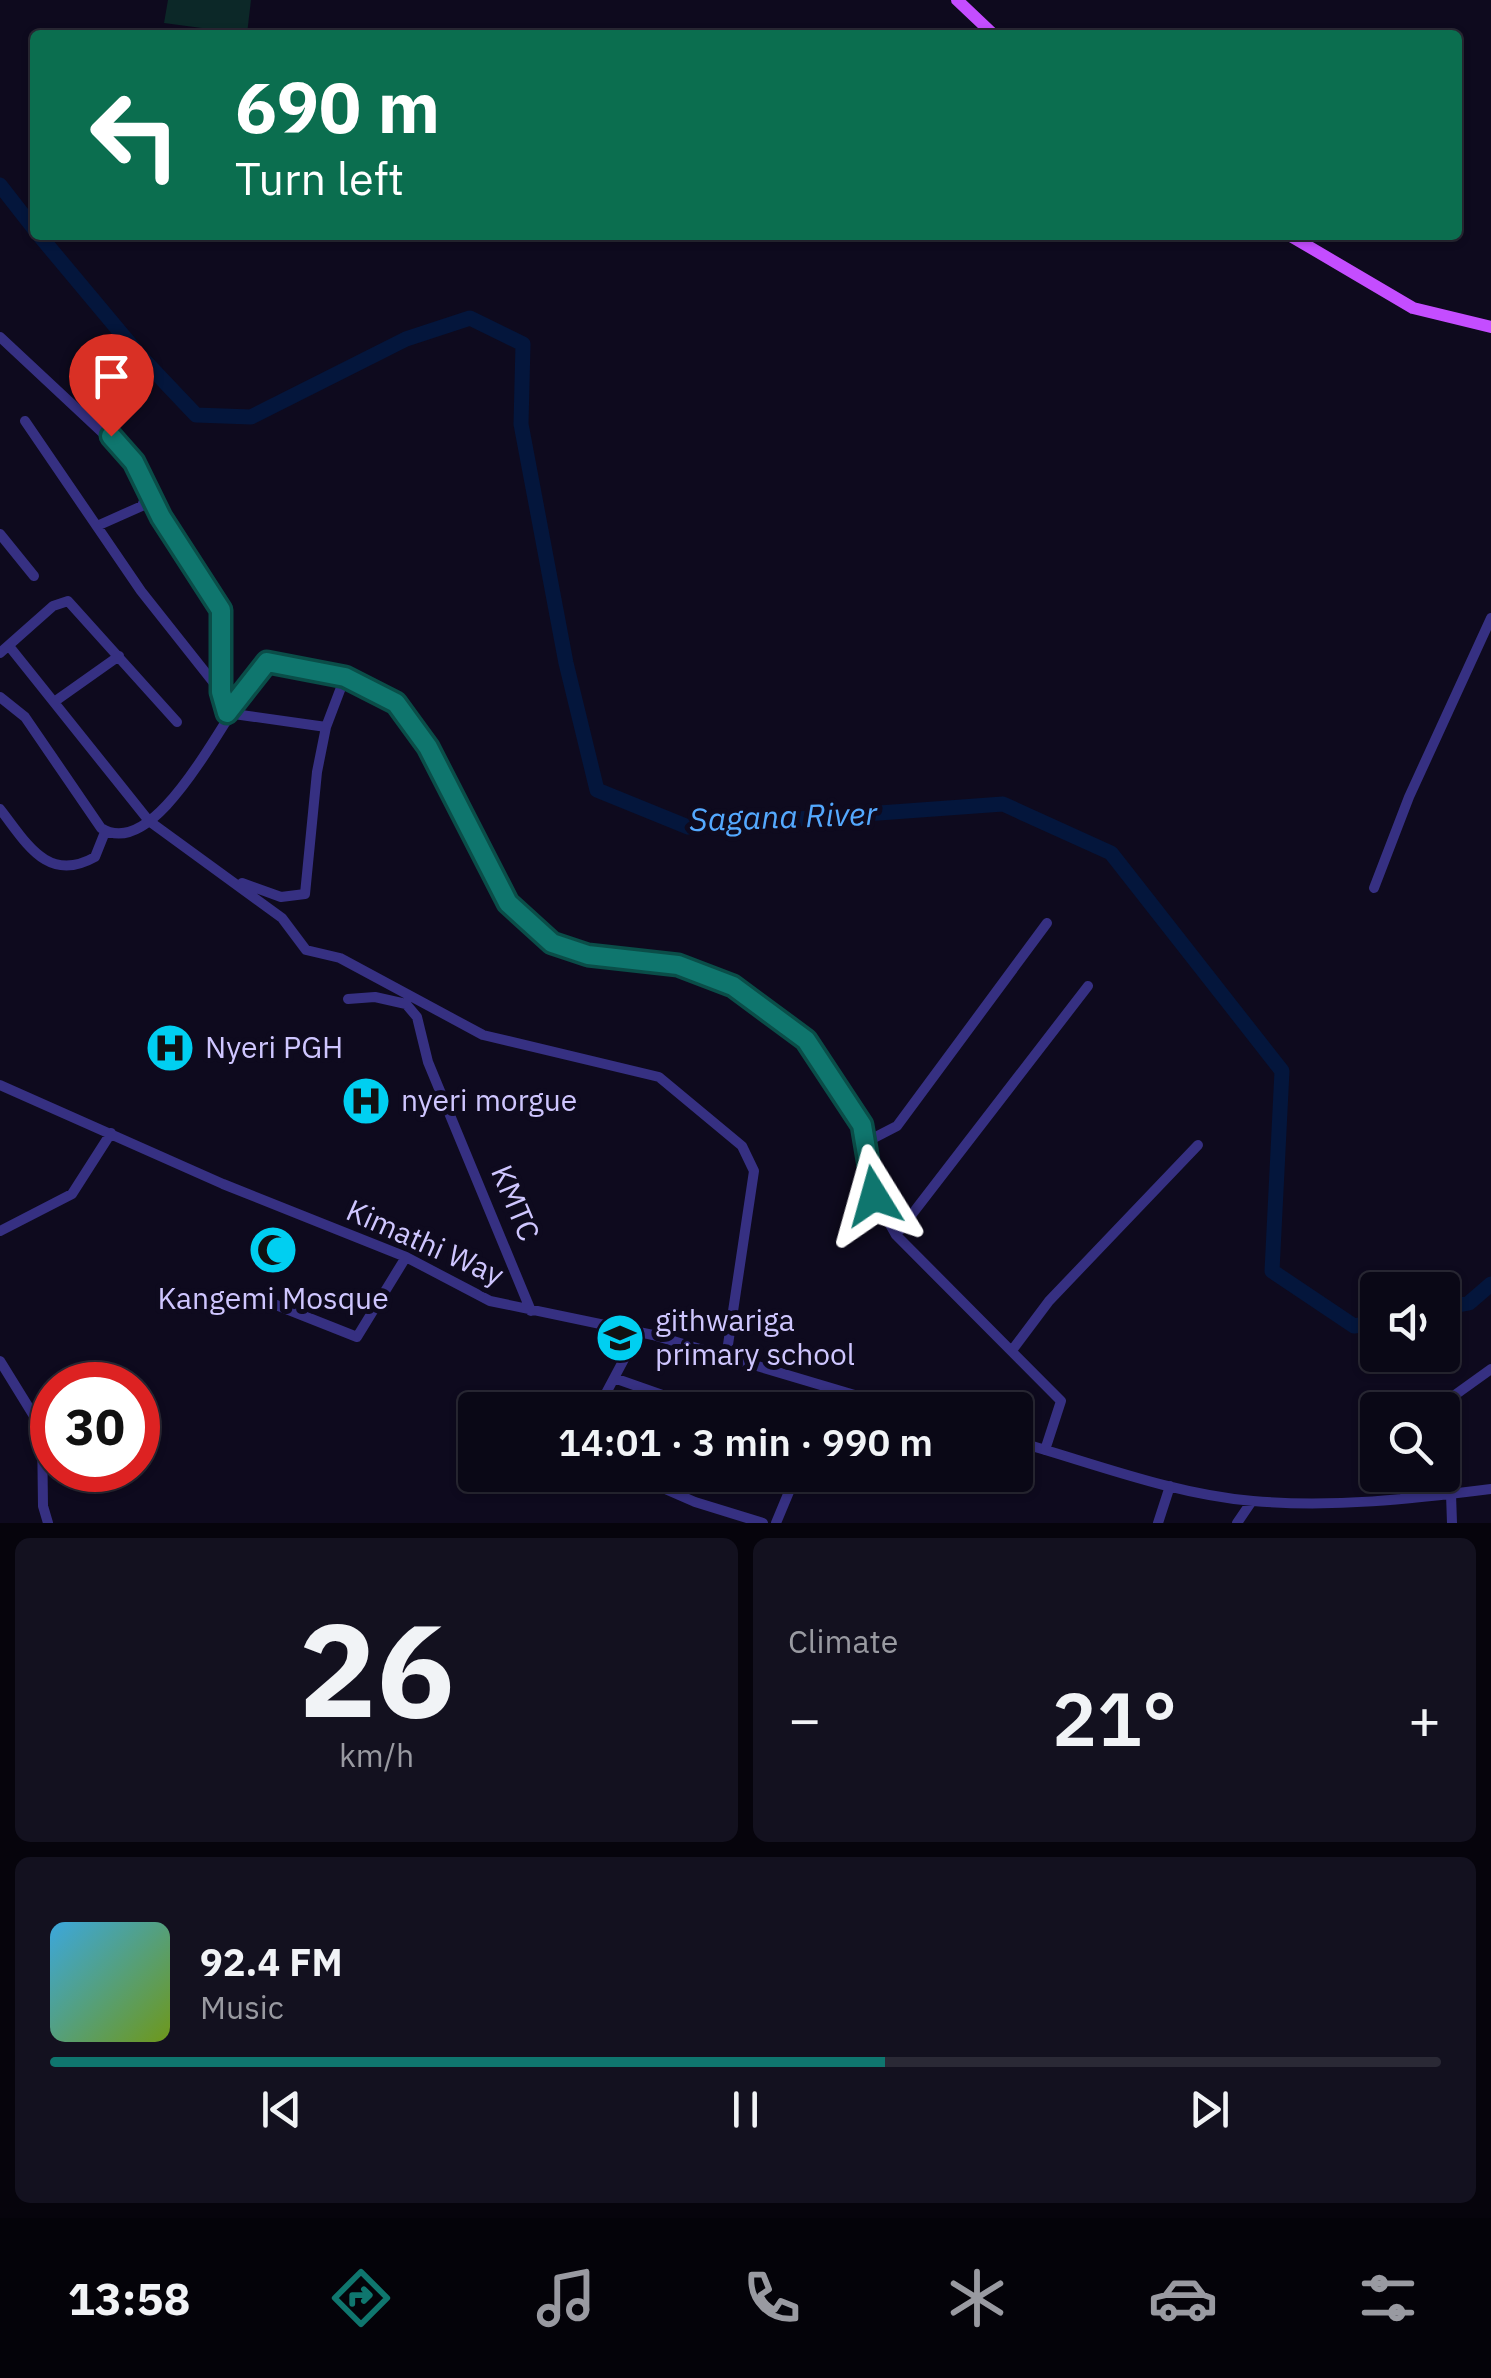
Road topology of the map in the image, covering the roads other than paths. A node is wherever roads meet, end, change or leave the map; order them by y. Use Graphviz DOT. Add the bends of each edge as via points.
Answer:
graph roads {
  1 [pos="958,0"];
  2 [pos="989,30"];
  3 [pos="1297,240"];
  4 [pos="1491,326"];
  5 [pos="0,337"];
  6 [pos="25,421"];
  7 [pos="147,491"];
  8 [pos="97,526"];
  9 [pos="0,534"];
  10 [pos="34,576"];
  11 [pos="1491,618"];
  12 [pos="5,649"];
  13 [pos="119,656"];
  14 [pos="345,677"];
  15 [pos="221,692"];
  16 [pos="0,696"];
  17 [pos="54,702"];
  18 [pos="227,713"];
  19 [pos="177,722"];
  20 [pos="326,727"];
  21 [pos="0,809"];
  22 [pos="149,822"];
  23 [pos="105,832"];
  24 [pos="227,878"];
  25 [pos="1374,888"];
  26 [pos="1047,924"];
  27 [pos="1088,986"];
  28 [pos="348,999"];
  29 [pos="0,1085"];
  30 [pos="111,1134"];
  31 [pos="866,1142"];
  32 [pos="1198,1145"];
  33 [pos="0,1230"];
  34 [pos="896,1235"];
  35 [pos="406,1257"];
  36 [pos="256,1297"];
  37 [pos="530,1311"];
  38 [pos="638,1332"];
  39 [pos="1014,1349"];
  40 [pos="726,1358"];
  41 [pos="0,1361"];
  42 [pos="1491,1369"];
  43 [pos="614,1378"];
  44 [pos="828,1389"];
  45 [pos="607,1392"];
  46 [pos="654,1392"];
  47 [pos="827,1392"];
  48 [pos="839,1392"];
  49 [pos="1459,1392"];
  50 [pos="1033,1446"];
  51 [pos="1045,1450"];
  52 [pos="1170,1486"];
  53 [pos="1491,1489"];
  54 [pos="672,1492"];
  55 [pos="789,1492"];
  56 [pos="1407,1492"];
  57 [pos="1450,1494"];
  58 [pos="1404,1498"];
  59 [pos="1252,1501"];
  60 [pos="48,1523"];
  61 [pos="764,1523"];
  62 [pos="776,1523"];
  63 [pos="1158,1523"];
  64 [pos="1237,1523"];
  65 [pos="1452,1523"];
  1 -- 2 [label="main road"];
  3 -- 4 [label="main road" via="1412,308"];
  5 -- 7 [label="street" via="111,436 134,462"];
  6 -- 8 [label="street"];
  7 -- 8 [label="street" via="142,506"];
  7 -- 15 [label="street" via="221,610"];
  8 -- 15 [label="street"];
  9 -- 10 [label="street"];
  11 -- 25 [label="street"];
  12 -- 13 [label="street" via="53,606 68,601"];
  12 -- 17 [label="street"];
  13 -- 17 [label="street"];
  13 -- 19 [label="street"];
  14 -- 18 [label="street" via="267,662"];
  14 -- 20 [label="street"];
  14 -- 31 [label="street" via="396,703 412,722 508,903 538,933 588,955 678,965 733,986 816,1052"];
  15 -- 18 [label="street"];
  16 -- 23 [label="street" via="25,717"];
  17 -- 22 [label="street"];
  18 -- 20 [label="street"];
  18 -- 22 [label="street" via="199,766"];
  20 -- 24 [label="street" via="305,894 282,898"];
  21 -- 23 [label="street" via="51,866 88,861 100,852"];
  22 -- 23 [label="street" via="131,834"];
  22 -- 24 [label="street"];
  24 -- 40 [label="street" via="282,918 306,950 340,958 482,1034 660,1076 742,1146 754,1172"];
  26 -- 31 [label="street" via="897,1126"];
  27 -- 34 [label="street"];
  28 -- 37 [label="street, KMTC" via="406,1004 417,1017 428,1062"];
  29 -- 30 [label="street, Kimathi Way"];
  30 -- 33 [label="street" via="72,1194"];
  30 -- 35 [label="street, Kimathi Way"];
  31 -- 34 [label="street" via="874,1196"];
  32 -- 39 [label="street" via="1049,1301"];
  34 -- 39 [label="street"];
  35 -- 36 [label="street" via="358,1337"];
  35 -- 37 [label="street, Kimathi Way" via="490,1301"];
  37 -- 38 [label="street, Kimathi Way"];
  38 -- 40 [label="street, Kimathi Way"];
  38 -- 43 [label="street"];
  39 -- 51 [label="street" via="1061,1402"];
  40 -- 44 [label="street, Kimathi Way"];
  41 -- 60 [label="street" via="42,1429"];
  42 -- 49 [label="street"];
  43 -- 45 [label="street"];
  43 -- 46 [label="street"];
  44 -- 47 [label="street"];
  44 -- 48 [label="street, Kimathi Way"];
  50 -- 51 [label="street"];
  51 -- 52 [label="street"];
  52 -- 59 [label="street"];
  52 -- 63 [label="street"];
  53 -- 57 [label="street"];
  54 -- 61 [label="street"];
  55 -- 62 [label="street"];
  56 -- 58 [label="street"];
  57 -- 58 [label="street"];
  57 -- 65 [label="street"];
  58 -- 59 [label="street"];
  59 -- 64 [label="street"];
}
